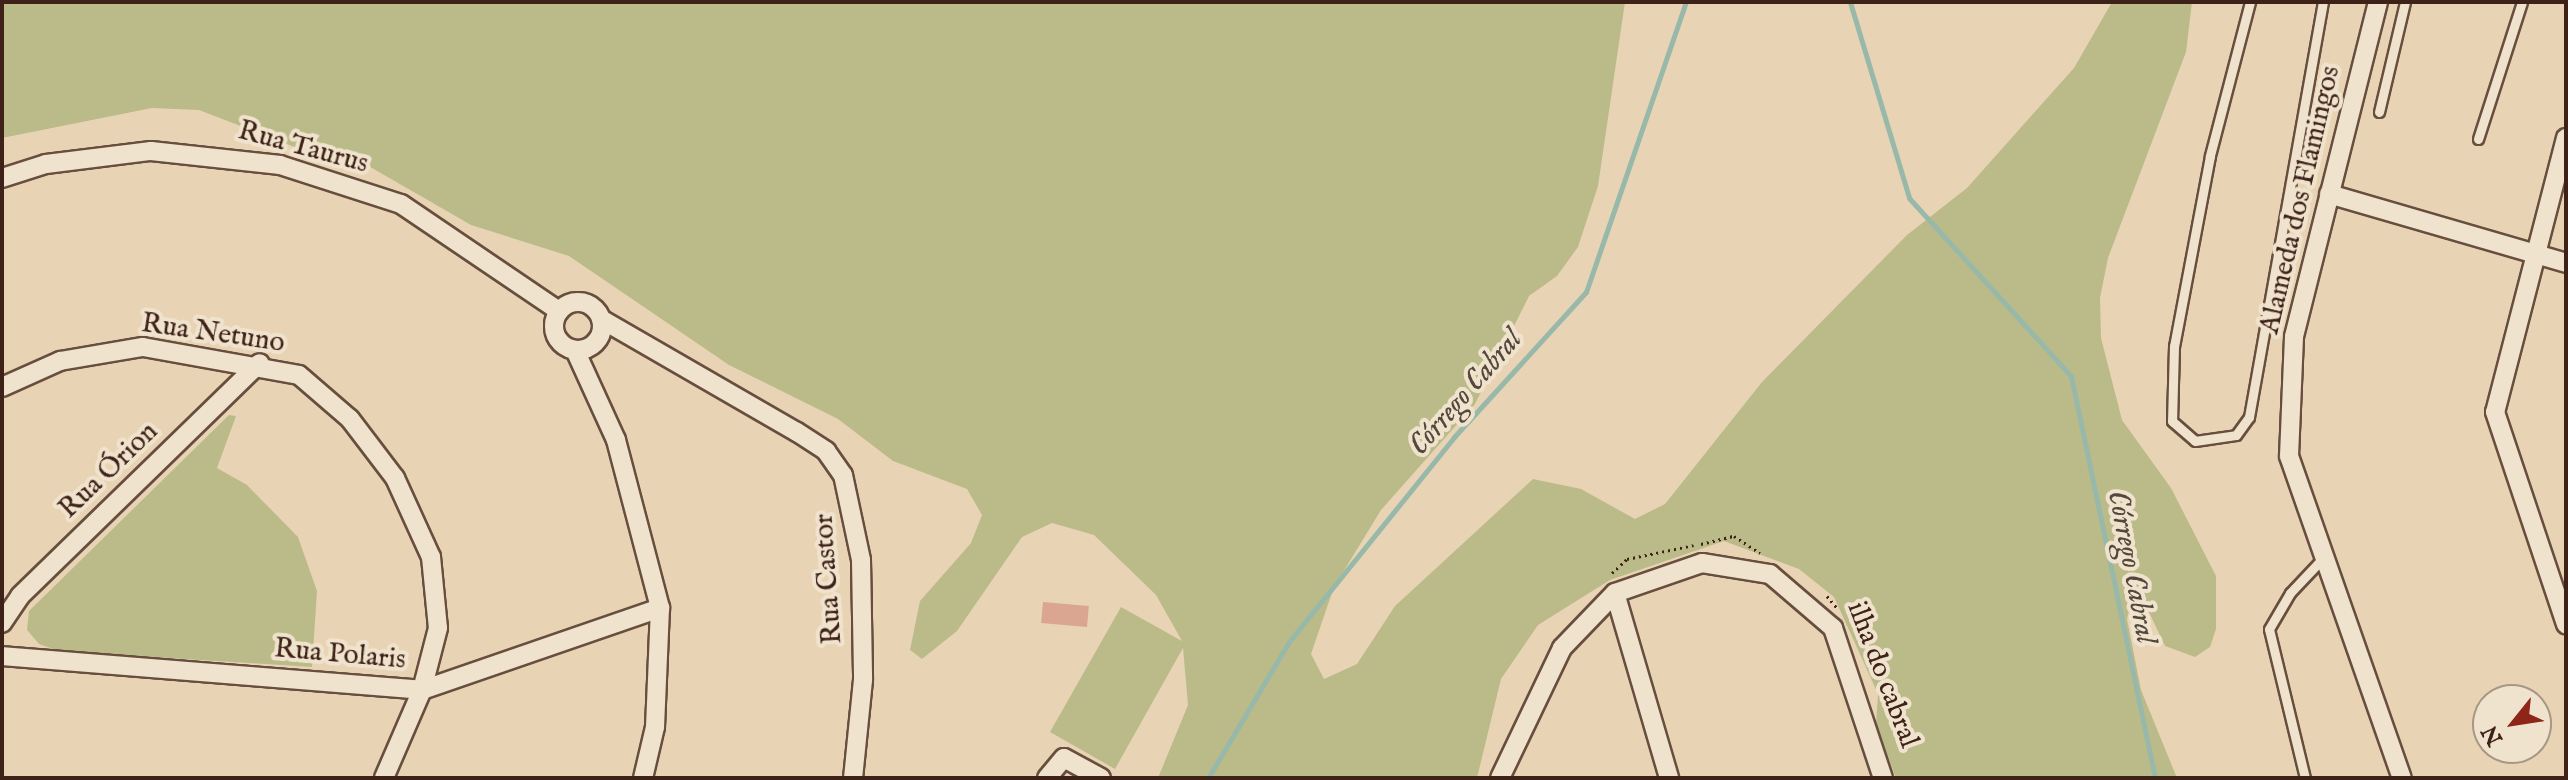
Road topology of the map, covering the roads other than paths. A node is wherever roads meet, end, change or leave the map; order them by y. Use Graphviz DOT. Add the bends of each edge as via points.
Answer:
graph roads {
  1 [pos="2250,2"];
  2 [pos="2323,2"];
  3 [pos="2378,2"];
  4 [pos="2405,2"];
  5 [pos="2522,2"];
  6 [pos="2379,112"];
  7 [pos="2566,138"];
  8 [pos="2478,139"];
  9 [pos="2,178"];
  10 [pos="2329,194"];
  11 [pos="2536,256"];
  12 [pos="2566,263"];
  13 [pos="559,311"];
  14 [pos="601,319"];
  15 [pos="575,350"];
  16 [pos="260,363"];
  17 [pos="2,387"];
  18 [pos="2324,557"];
  19 [pos="1610,586"];
  20 [pos="660,608"];
  21 [pos="2,623"];
  22 [pos="2566,624"];
  23 [pos="2,656"];
  24 [pos="422,690"];
  25 [pos="384,778"];
  26 [pos="643,778"];
  27 [pos="853,778"];
  28 [pos="1047,778"];
  29 [pos="1101,778"];
  30 [pos="1500,778"];
  31 [pos="1669,778"];
  32 [pos="1883,778"];
  33 [pos="2305,778"];
  34 [pos="2402,778"];
  1 -- 2 [label="lane" via="2210,156 2174,346 2172,421 2195,441 2236,435 2249,417"];
  3 -- 10 [label="street, Alameda dos Flamingos"];
  4 -- 6 [label="lane"];
  5 -- 8 [label="lane"];
  7 -- 11 [label="street"];
  9 -- 13 [label="street, Rua Taurus" via="46,164 151,151 280,165 401,204"];
  10 -- 11 [label="street"];
  10 -- 18 [label="street, Alameda dos Flamingos" via="2294,337 2289,456"];
  11 -- 12 [label="street"];
  11 -- 22 [label="street" via="2495,412"];
  13 -- 14 [label="street" via="582,302"];
  13 -- 15 [label="street" via="556,335"];
  14 -- 15 [label="street" via="593,345"];
  14 -- 27 [label="street, Rua Castor" via="797,432 826,451 843,475 861,560 863,680"];
  15 -- 20 [label="street" via="616,440"];
  16 -- 17 [label="street, Rua Netuno" via="143,347 60,361"];
  16 -- 21 [label="street, Rua Órion" via="20,596"];
  16 -- 24 [label="street, Rua Netuno" via="299,375 350,419 395,478 431,557 438,628"];
  18 -- 33 [label="lane" via="2290,593 2269,629 2271,659"];
  18 -- 34 [label="street, Alameda dos Flamingos"];
  19 -- 30 [label="street" via="1562,648"];
  19 -- 31 [label="street"];
  19 -- 32 [label="street" via="1702,563 1770,574 1833,628"];
  20 -- 24 [label="street, Rua Polaris"];
  20 -- 26 [label="street" via="655,727"];
  23 -- 24 [label="street, Rua Polaris"];
  24 -- 25 [label="street, Rua Netuno"];
  28 -- 29 [label="street" via="1064,758"];
}
